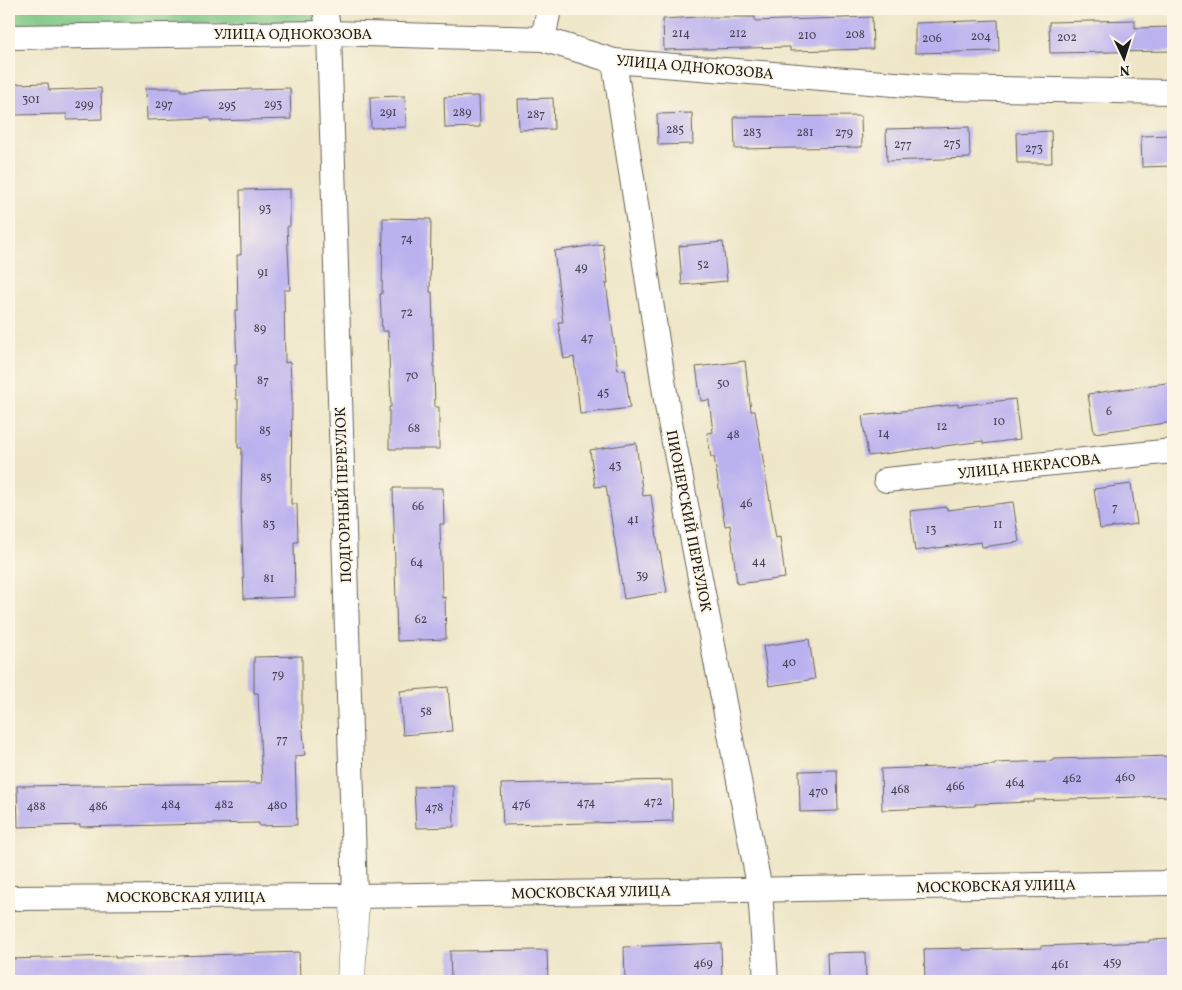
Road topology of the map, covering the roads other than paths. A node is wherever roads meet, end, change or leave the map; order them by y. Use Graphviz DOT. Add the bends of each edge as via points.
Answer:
graph roads {
  1 [pos="325,9"];
  2 [pos="548,9"];
  3 [pos="329,33"];
  4 [pos="9,37"];
  5 [pos="543,39"];
  6 [pos="614,61"];
  7 [pos="1173,92"];
  8 [pos="1173,451"];
  9 [pos="886,480"];
  10 [pos="1173,883"];
  11 [pos="760,890"];
  12 [pos="355,896"];
  13 [pos="9,898"];
  14 [pos="350,981"];
  15 [pos="766,981"];
  1 -- 3 [label="street, ПОДГОРНЫЙ ПЕРЕУЛОК"];
  2 -- 5 [label="street"];
  3 -- 4 [label="street, УЛИЦА ОДНОКОЗОВА"];
  3 -- 5 [label="street, УЛИЦА ОДНОКОЗОВА"];
  3 -- 12 [label="street, ПОДГОРНЫЙ ПЕРЕУЛОК"];
  5 -- 6 [label="street, УЛИЦА ОДНОКОЗОВА"];
  6 -- 7 [label="street, УЛИЦА ОДНОКОЗОВА" via="943,88"];
  6 -- 11 [label="street, ПИОНЕРСКИЙ ПЕРЕУЛОК" via="667,406"];
  8 -- 9 [label="street, УЛИЦА НЕКРАСОВА"];
  10 -- 11 [label="street, МОСКОВСКАЯ УЛИЦА"];
  11 -- 12 [label="street, МОСКОВСКАЯ УЛИЦА"];
  11 -- 15 [label="street, ПИОНЕРСКИЙ ПЕРЕУЛОК"];
  12 -- 13 [label="street, МОСКОВСКАЯ УЛИЦА"];
  12 -- 14 [label="main road, ПОДГОРНЫЙ ПЕРЕУЛОК"];
}
